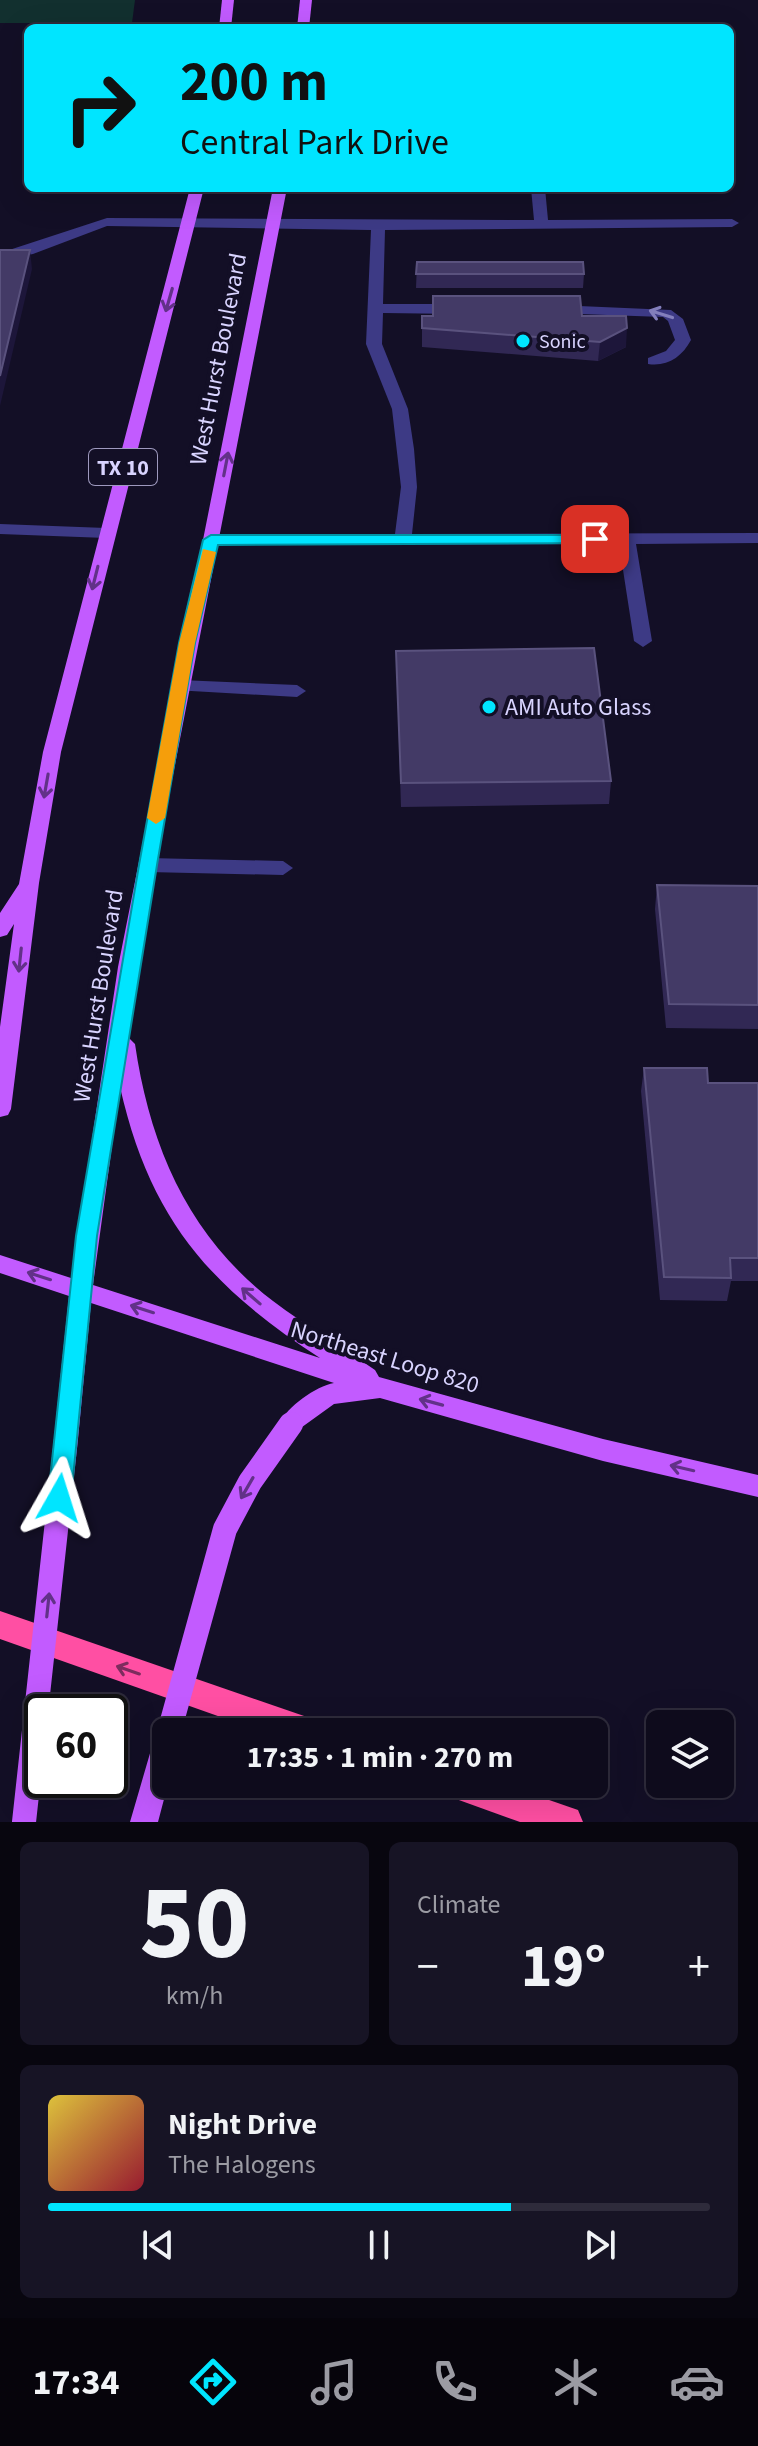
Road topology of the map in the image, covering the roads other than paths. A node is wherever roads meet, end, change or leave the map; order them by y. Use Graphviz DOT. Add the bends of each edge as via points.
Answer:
graph roads {
  1 [pos="228,0"];
  2 [pos="306,0"];
  3 [pos="225,24"];
  4 [pos="303,24"];
  5 [pos="196,192"];
  6 [pos="279,192"];
  7 [pos="538,192"];
  8 [pos="541,223"];
  9 [pos="732,223"];
  10 [pos="190,225"];
  11 [pos="273,225"];
  12 [pos="378,226"];
  13 [pos="0,257"];
  14 [pos="375,308"];
  15 [pos="483,309"];
  16 [pos="543,310"];
  17 [pos="653,361"];
  18 [pos="0,529"];
  19 [pos="106,533"];
  20 [pos="758,538"];
  21 [pos="403,539"];
  22 [pos="627,539"];
  23 [pos="211,540"];
  24 [pos="643,641"];
  25 [pos="180,686"];
  26 [pos="297,691"];
  27 [pos="148,865"];
  28 [pos="283,868"];
  29 [pos="29,883"];
  30 [pos="0,930"];
  31 [pos="122,1020"];
  32 [pos="0,1109"];
  33 [pos="0,1264"];
  34 [pos="78,1289"];
  35 [pos="383,1389"];
  36 [pos="758,1486"];
  37 [pos="0,1625"];
  38 [pos="173,1718"];
  39 [pos="267,1718"];
  40 [pos="152,1793"];
  41 [pos="497,1798"];
  42 [pos="24,1822"];
  43 [pos="144,1822"];
  44 [pos="566,1822"];
  1 -- 3 [label="main road"];
  2 -- 4 [label="main road"];
  5 -- 10 [label="main road, TX 10"];
  6 -- 11 [label="main road, West Hurst Boulevard"];
  7 -- 8 [label="street"];
  8 -- 9 [label="street"];
  8 -- 12 [label="street"];
  10 -- 11 [label="street"];
  10 -- 13 [label="street" via="89,224 29,253"];
  10 -- 19 [label="main road, TX 10, one-way"];
  11 -- 12 [label="street"];
  23 -- 11 [label="main road, West Hurst Boulevard, one-way"];
  12 -- 14 [label="street"];
  14 -- 15 [label="street"];
  14 -- 21 [label="street" via="374,344 400,409 406,449 409,487"];
  17 -- 16 [label="street, one-way" via="671,356 683,340 675,319 666,313"];
  18 -- 19 [label="street"];
  19 -- 29 [label="main road, TX 10, one-way" via="52,752"];
  20 -- 22 [label="street"];
  21 -- 22 [label="street"];
  21 -- 23 [label="street"];
  22 -- 24 [label="street"];
  23 -- 25 [label="main road, West Hurst Boulevard"];
  25 -- 26 [label="street"];
  25 -- 27 [label="main road, West Hurst Boulevard"];
  27 -- 28 [label="street"];
  27 -- 31 [label="main road, West Hurst Boulevard"];
  29 -- 30 [label="main road"];
  29 -- 32 [label="main road, TX 10, one-way"];
  31 -- 34 [label="main road, West Hurst Boulevard"];
  35 -- 31 [label="main road, one-way" via="250,1297 192,1235 171,1204 144,1138"];
  34 -- 33 [label="main road, Northeast Loop 820, one-way"];
  35 -- 34 [label="main road, Northeast Loop 820, one-way"];
  42 -- 34 [label="main road, West Hurst Boulevard, one-way, bridge"];
  36 -- 35 [label="main road, Northeast Loop 820, one-way"];
  35 -- 38 [label="main road, one-way, bridge" via="329,1394 291,1424 250,1482 225,1529"];
  39 -- 37 [label="highway, one-way"];
  40 -- 43 [label="main road"];
  41 -- 44 [label="highway"];
}
